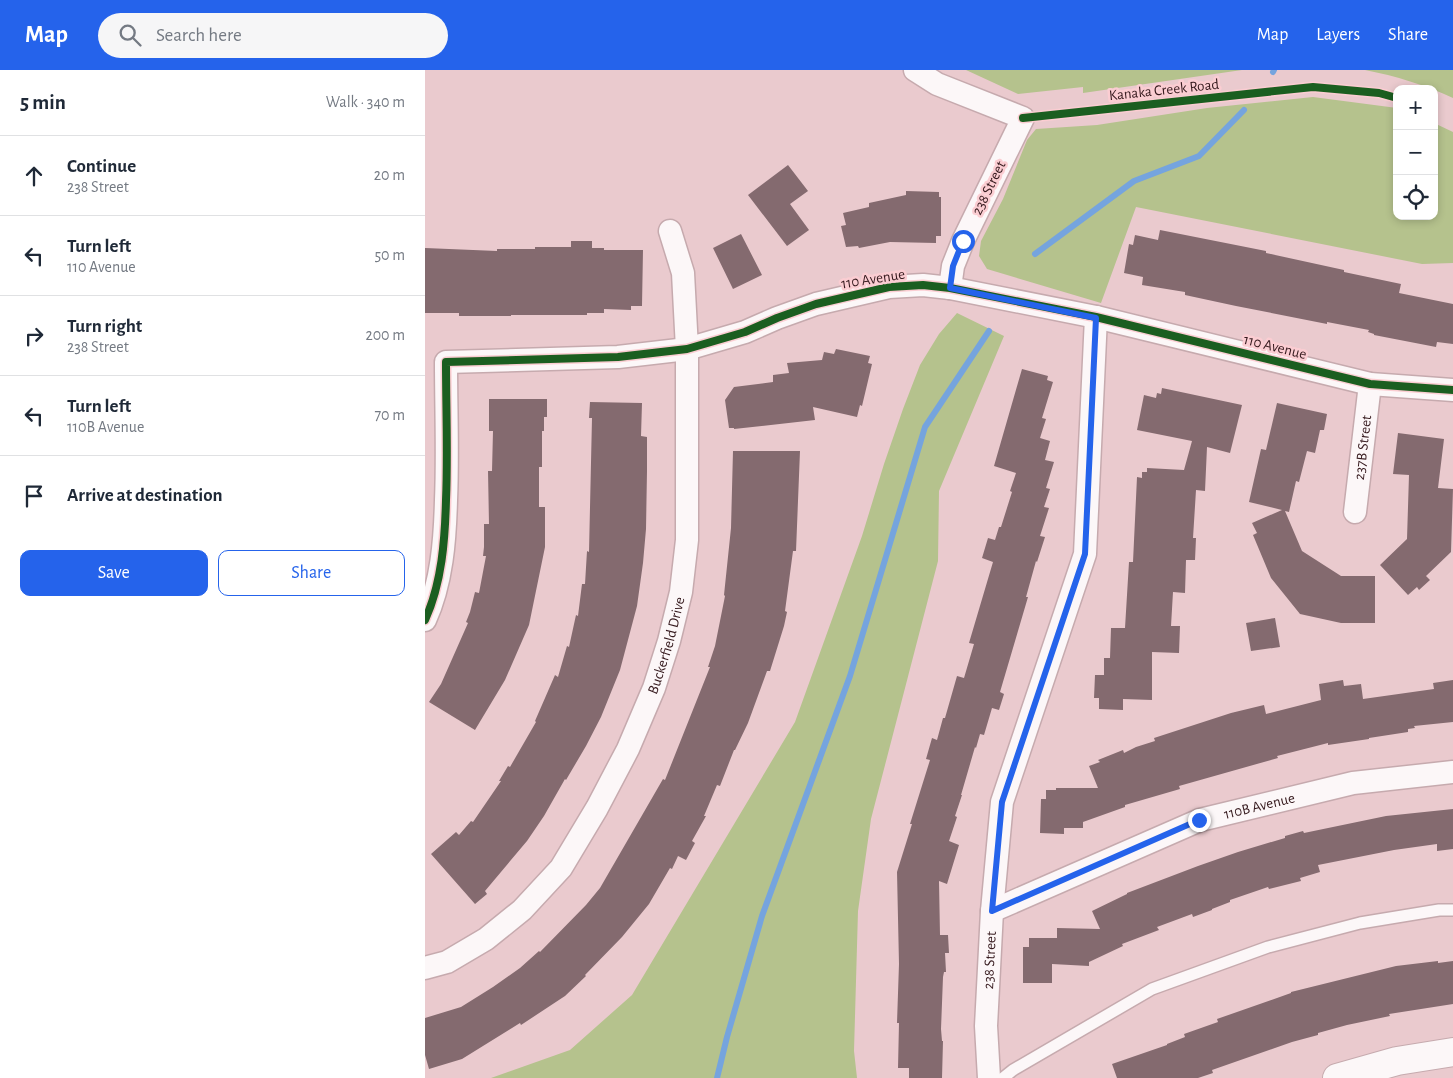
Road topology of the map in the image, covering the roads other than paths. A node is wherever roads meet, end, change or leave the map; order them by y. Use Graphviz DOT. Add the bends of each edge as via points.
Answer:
graph roads {
  1 [pos="915,70"];
  2 [pos="670,231"];
  3 [pos="950,288"];
  4 [pos="1096,318"];
  5 [pos="687,349"];
  6 [pos="1370,384"];
  7 [pos="1453,390"];
  8 [pos="1355,512"];
  9 [pos="425,620"];
  10 [pos="1453,772"];
  11 [pos="1453,910"];
  12 [pos="992,911"];
  13 [pos="425,968"];
  14 [pos="1453,1052"];
  15 [pos="989,1078"];
  16 [pos="1003,1078"];
  17 [pos="1337,1078"];
  1 -- 3 [label="street, 238 Street" via="937,84 1023,118 963,241 953,266"];
  2 -- 5 [label="street, Buckerfield Drive" via="683,272"];
  3 -- 4 [label="street, 110 Avenue"];
  3 -- 5 [label="street, 110 Avenue" via="923,285 889,287 854,294"];
  4 -- 6 [label="street, 110 Avenue"];
  4 -- 12 [label="street, 238 Street" via="1085,554 1002,802"];
  5 -- 9 [label="street, 110 Avenue" via="618,357 446,362 445,538 439,576"];
  5 -- 13 [label="street, Buckerfield Drive" via="687,540 681,592 654,688 629,750 555,875 522,910 486,939 447,962"];
  6 -- 7 [label="street, 110 Avenue"];
  6 -- 8 [label="street, 237B Street"];
  10 -- 12 [label="street, 110B Avenue" via="1353,783 1199,820"];
  11 -- 16 [label="lane" via="1360,923 1268,947 1152,989"];
  12 -- 15 [label="street, 238 Street" via="985,1026"];
  14 -- 17 [label="main road" via="1397,1061"];
}
